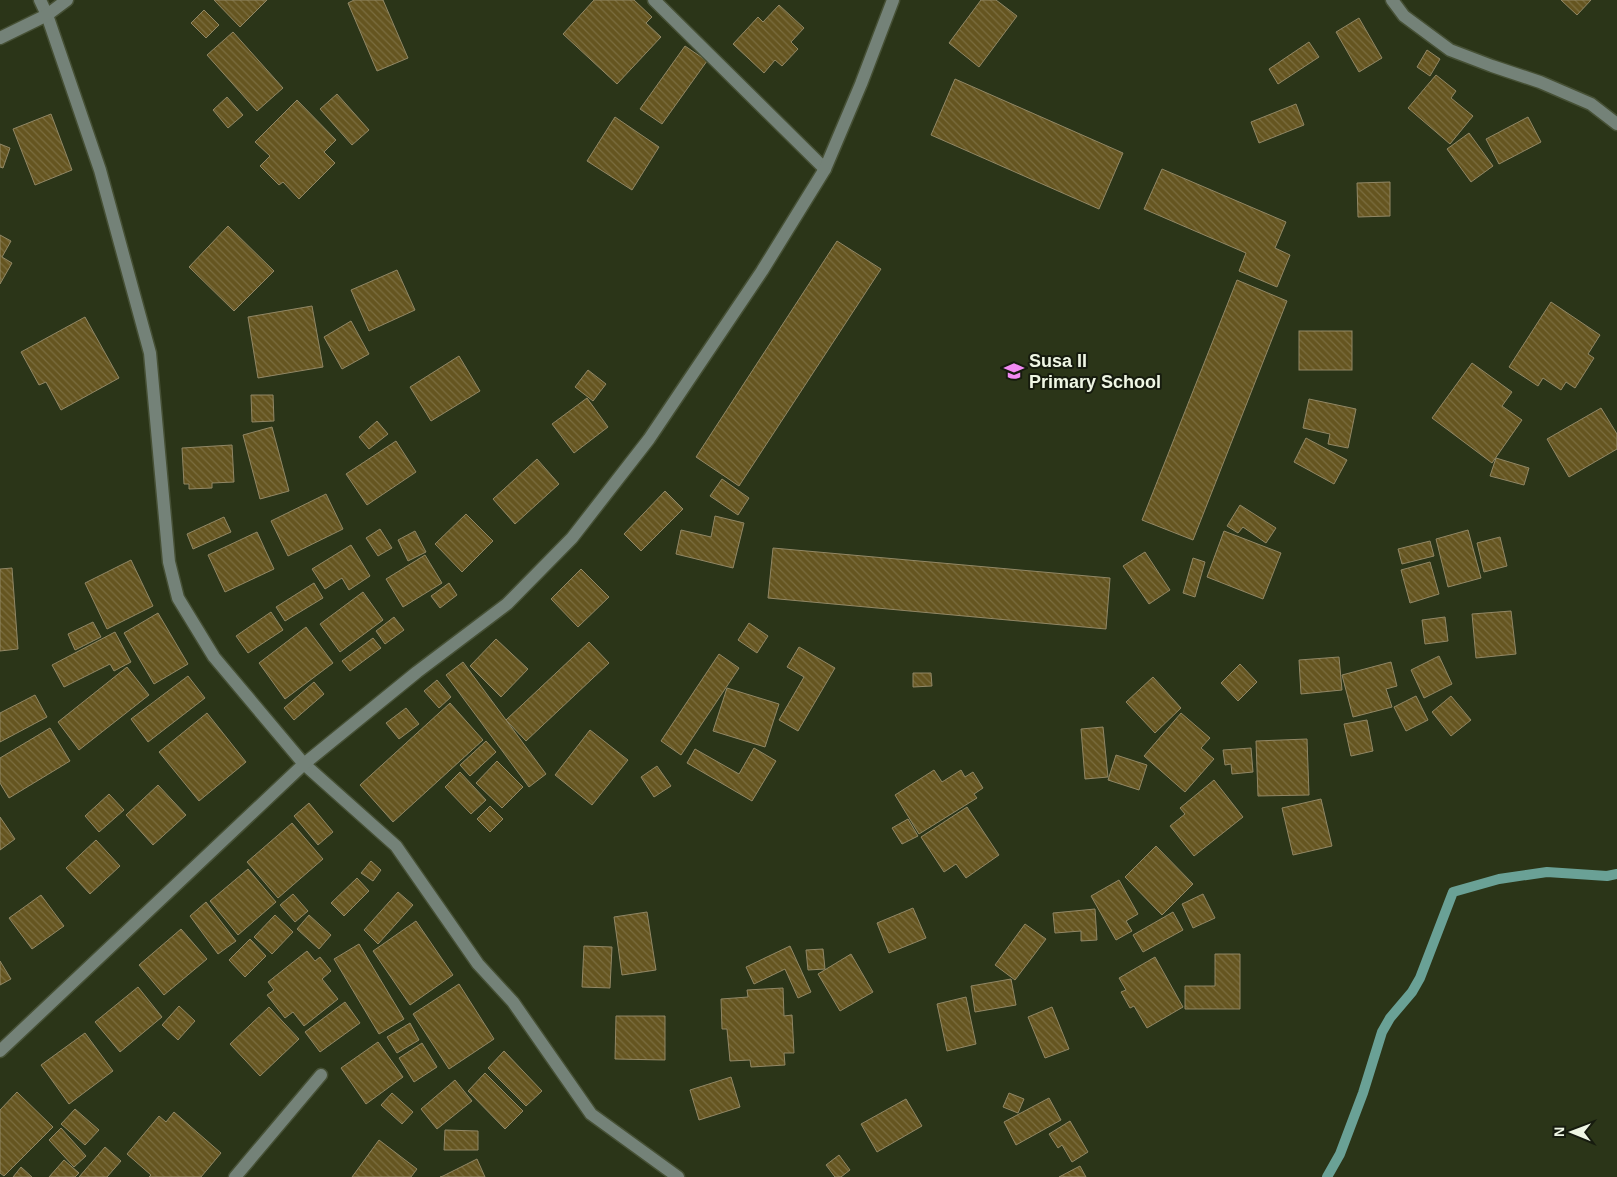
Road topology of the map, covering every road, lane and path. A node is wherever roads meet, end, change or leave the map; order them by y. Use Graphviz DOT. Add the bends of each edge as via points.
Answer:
graph roads {
  1 [pos="40,0"];
  2 [pos="67,0"];
  3 [pos="654,0"];
  4 [pos="893,0"];
  5 [pos="1392,0"];
  6 [pos="47,15"];
  7 [pos="0,38"];
  8 [pos="1617,124"];
  9 [pos="825,169"];
  10 [pos="304,764"];
  11 [pos="0,1051"];
  12 [pos="320,1075"];
  13 [pos="235,1177"];
  14 [pos="678,1177"];
  1 -- 6 [label="street"];
  2 -- 6 [label="street"];
  3 -- 9 [label="street"];
  4 -- 9 [label="street"];
  5 -- 8 [label="street" via="1404,16 1450,50 1591,104"];
  6 -- 7 [label="street"];
  6 -- 10 [label="street" via="100,170 150,353 169,562 178,598 214,658"];
  9 -- 10 [label="street" via="762,271 649,439 572,538 507,604"];
  10 -- 11 [label="street"];
  10 -- 14 [label="street" via="396,846 473,957 513,1002 591,1114"];
  12 -- 13 [label="street"];
}
